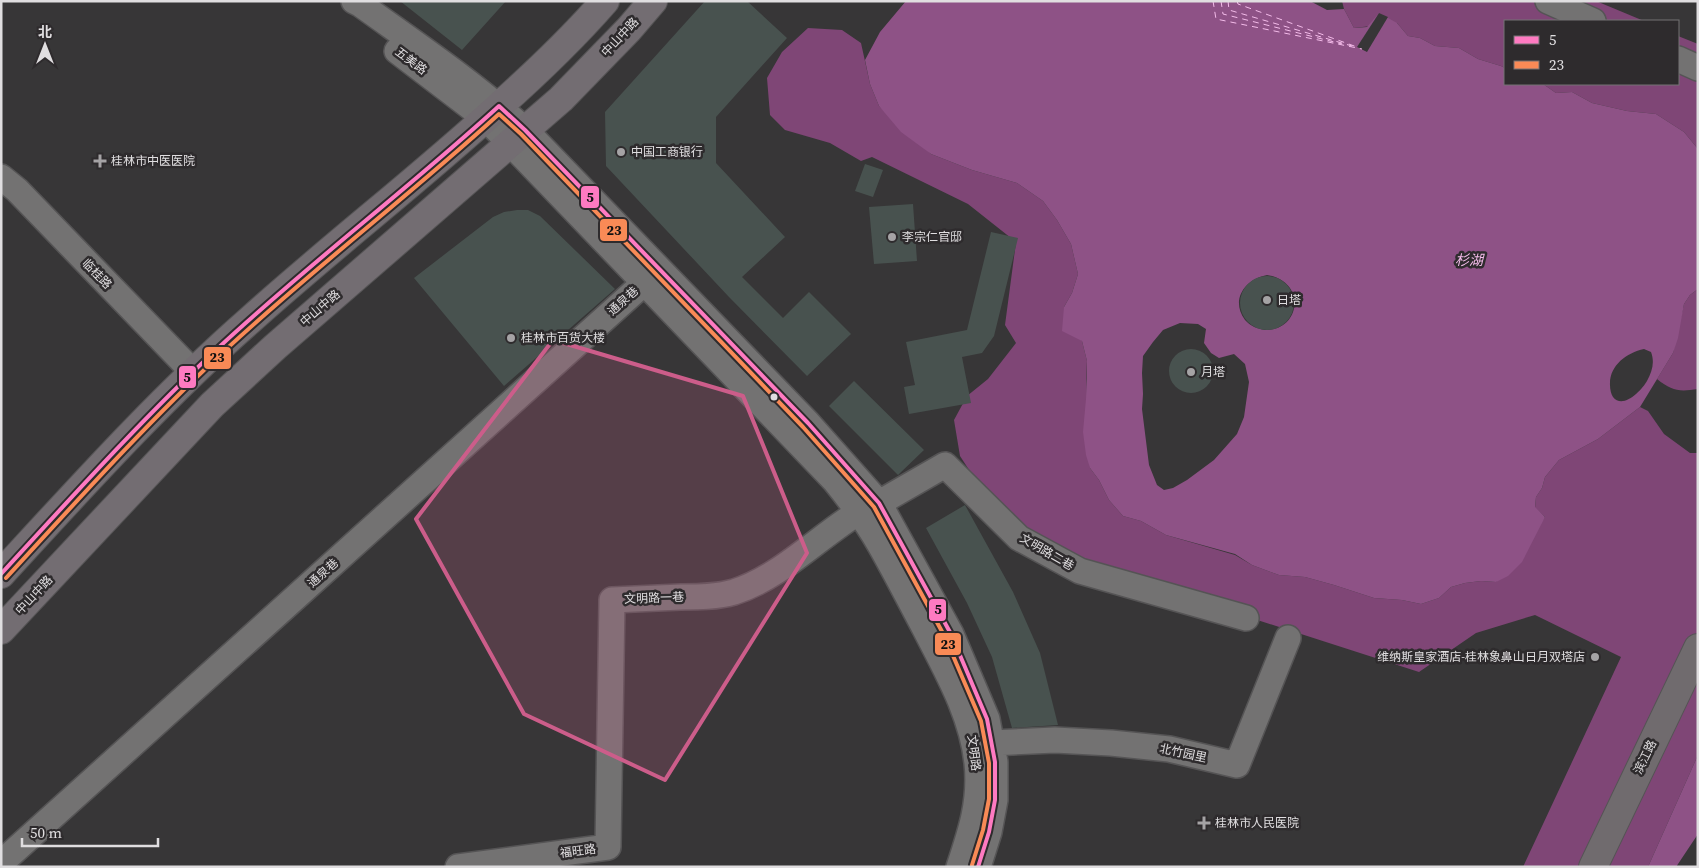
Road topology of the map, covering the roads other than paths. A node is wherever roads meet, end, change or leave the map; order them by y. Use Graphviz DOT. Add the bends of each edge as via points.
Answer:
graph roads {
  1 [pos="338,1"];
  2 [pos="354,1"];
  3 [pos="605,1"];
  4 [pos="652,1"];
  5 [pos="1548,1"];
  6 [pos="1591,20"];
  7 [pos="1679,59"];
  8 [pos="1698,68"];
  9 [pos="492,113"];
  10 [pos="517,136"];
  11 [pos="1,177"];
  12 [pos="644,283"];
  13 [pos="193,372"];
  14 [pos="869,508"];
  15 [pos="1,574"];
  16 [pos="1246,618"];
  17 [pos="1,630"];
  18 [pos="1288,638"];
  19 [pos="1698,648"];
  20 [pos="992,743"];
  21 [pos="608,847"];
  22 [pos="1,863"];
  23 [pos="458,867"];
  24 [pos="959,867"];
  25 [pos="978,867"];
  26 [pos="1593,867"];
  1 -- 9 [label="street, 五美路" via="351,16"];
  2 -- 9 [label="street, 五美路" via="467,80"];
  3 -- 9 [label="highway" via="536,74"];
  4 -- 10 [label="highway, 中山中路" via="561,99"];
  5 -- 6 [label="street"];
  7 -- 8 [label="street"];
  9 -- 10 [label="street"];
  9 -- 13 [label="highway" via="250,319"];
  10 -- 12 [label="street, 文明路"];
  10 -- 14 [label="street, 文明路" via="808,423"];
  10 -- 17 [label="highway, 中山中路" via="212,405"];
  11 -- 13 [label="street, 临桂路"];
  12 -- 14 [label="street, 文明路" via="834,480"];
  12 -- 22 [label="street, 通泉巷"];
  13 -- 15 [label="highway" via="104,462"];
  14 -- 16 [label="street, 文明路二巷" via="945,466 1020,538 1080,571"];
  14 -- 20 [label="street, 文明路" via="951,634 987,719"];
  14 -- 21 [label="street, 文明路一巷" via="845,520 784,566 734,592 612,600"];
  14 -- 24 [label="street, 文明路" via="880,545 941,662 970,727 977,764 978,800"];
  18 -- 20 [label="street, 北竹园里" via="1237,765 1168,749 1111,743 1055,740"];
  19 -- 26 [label="main road, 滨江路"];
  20 -- 25 [label="street, 文明路" via="995,800"];
  21 -- 23 [label="street, 福旺路"];
}
